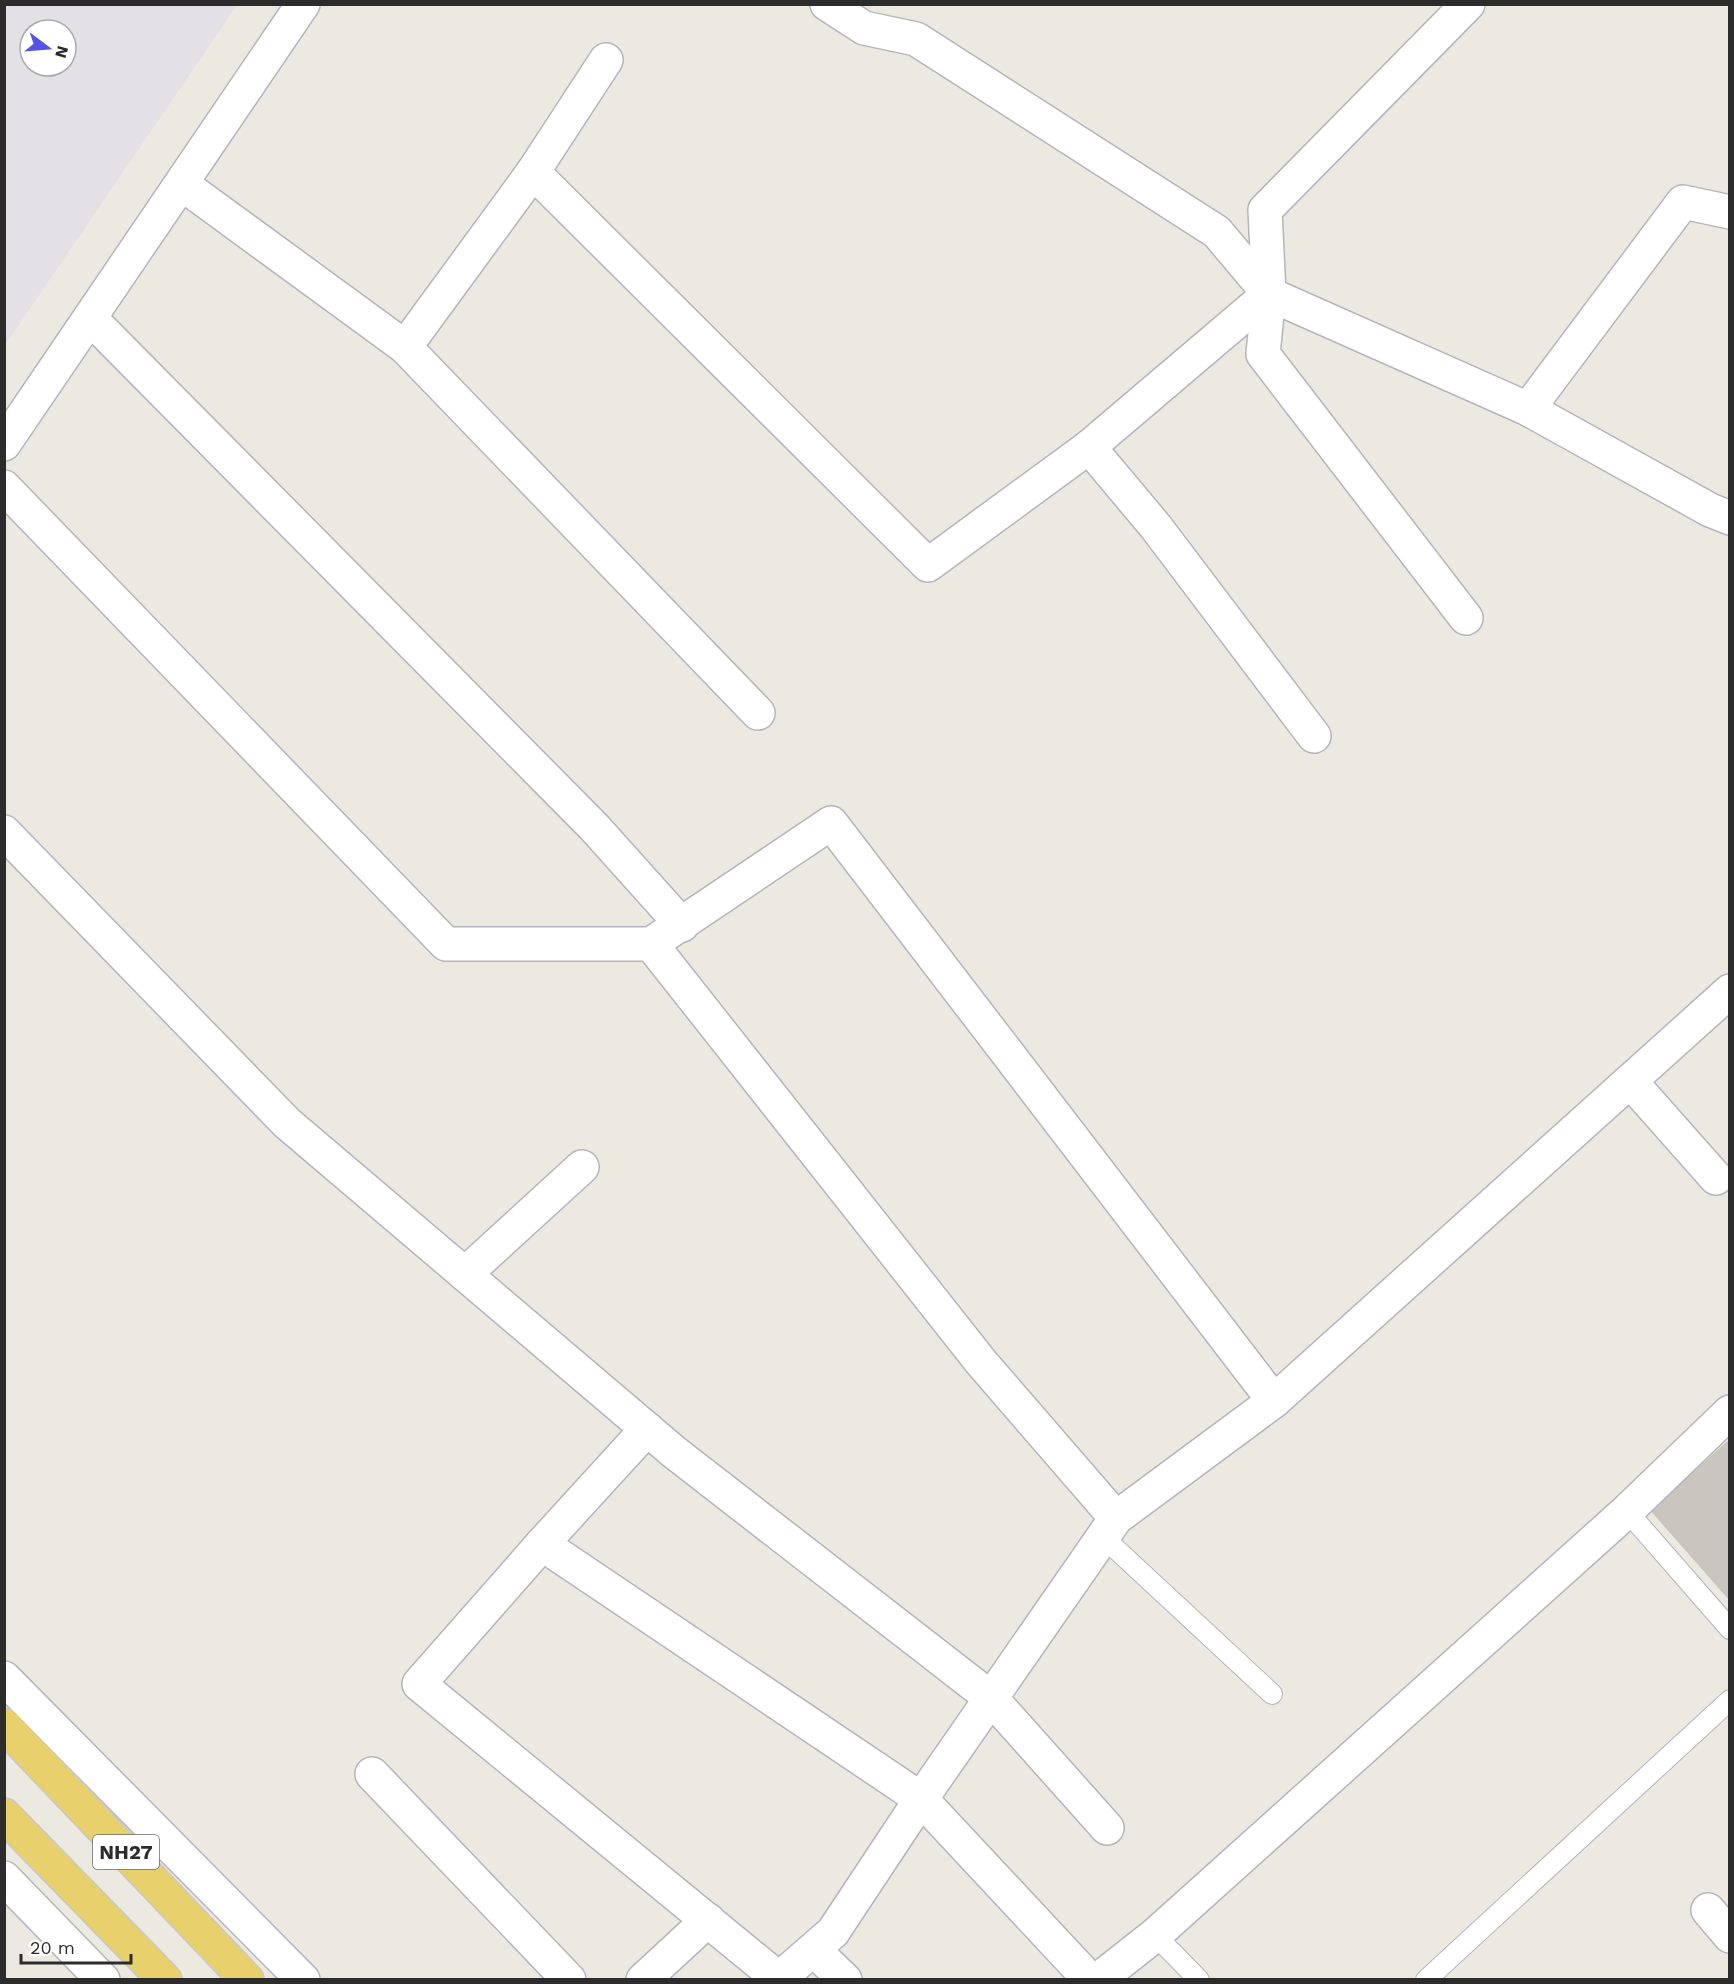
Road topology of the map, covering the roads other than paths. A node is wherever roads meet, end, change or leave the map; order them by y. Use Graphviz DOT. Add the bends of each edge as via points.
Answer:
graph roads {
  1 [pos="303,4"];
  2 [pos="827,4"];
  3 [pos="1468,4"];
  4 [pos="606,60"];
  5 [pos="533,172"];
  6 [pos="182,184"];
  7 [pos="1730,212"];
  8 [pos="1269,294"];
  9 [pos="90,318"];
  10 [pos="405,347"];
  11 [pos="1528,409"];
  12 [pos="4,444"];
  13 [pos="1089,447"];
  14 [pos="4,487"];
  15 [pos="1730,518"];
  16 [pos="1466,618"];
  17 [pos="758,714"];
  18 [pos="1314,736"];
  19 [pos="4,832"];
  20 [pos="682,925"];
  21 [pos="651,944"];
  22 [pos="1730,991"];
  23 [pos="1631,1082"];
  24 [pos="582,1167"];
  25 [pos="1716,1178"];
  26 [pos="465,1274"];
  27 [pos="1274,1401"];
  28 [pos="1730,1412"];
  29 [pos="647,1429"];
  30 [pos="1627,1511"];
  31 [pos="1110,1527"];
  32 [pos="542,1544"];
  33 [pos="1730,1629"];
  34 [pos="4,1678"];
  35 [pos="1272,1694"];
  36 [pos="991,1698"];
  37 [pos="1730,1700"];
  38 [pos="4,1725"];
  39 [pos="372,1774"];
  40 [pos="921,1799"];
  41 [pos="4,1815"];
  42 [pos="1107,1828"];
  43 [pos="4,1878"];
  44 [pos="1708,1910"];
  45 [pos="708,1920"];
  46 [pos="1155,1935"];
  47 [pos="1730,1936"];
  48 [pos="814,1950"];
  49 [pos="1080,1975"];
  50 [pos="103,1980"];
  51 [pos="165,1980"];
  52 [pos="247,1980"];
  53 [pos="303,1980"];
  54 [pos="569,1980"];
  55 [pos="643,1980"];
  56 [pos="845,1980"];
  57 [pos="1199,1980"];
  58 [pos="1426,1980"];
  1 -- 6 [label="street"];
  2 -- 8 [label="street" via="864,28 916,39 1217,232"];
  3 -- 8 [label="street" via="1265,210"];
  4 -- 5 [label="street"];
  5 -- 10 [label="street"];
  5 -- 13 [label="street" via="928,565"];
  6 -- 9 [label="street"];
  6 -- 10 [label="street"];
  7 -- 11 [label="street" via="1683,202"];
  8 -- 11 [label="street"];
  8 -- 13 [label="street"];
  8 -- 16 [label="street" via="1263,354"];
  9 -- 12 [label="street"];
  9 -- 20 [label="street" via="594,827"];
  10 -- 17 [label="street"];
  11 -- 15 [label="street"];
  13 -- 18 [label="street" via="1156,527"];
  14 -- 21 [label="street" via="446,944"];
  19 -- 26 [label="street" via="287,1123"];
  20 -- 21 [label="street"];
  20 -- 27 [label="street" via="831,823"];
  21 -- 31 [label="street"];
  22 -- 23 [label="street"];
  23 -- 25 [label="street"];
  23 -- 27 [label="street"];
  24 -- 26 [label="street"];
  26 -- 29 [label="street"];
  27 -- 31 [label="street"];
  28 -- 30 [label="street"];
  29 -- 32 [label="street"];
  29 -- 36 [label="street"];
  30 -- 33 [label="lane"];
  30 -- 46 [label="street"];
  31 -- 35 [label="lane"];
  31 -- 36 [label="street"];
  32 -- 40 [label="street"];
  32 -- 45 [label="street" via="419,1684"];
  34 -- 53 [label="street"];
  36 -- 40 [label="street"];
  36 -- 42 [label="street"];
  37 -- 58 [label="lane"];
  38 -- 52 [label="highway, NH27"];
  39 -- 54 [label="street"];
  40 -- 48 [label="street" via="833,1932"];
  40 -- 49 [label="street"];
  41 -- 51 [label="highway, NH27"];
  43 -- 50 [label="street"];
  44 -- 47 [label="street"];
  45 -- 48 [label="street" via="779,1979"];
  45 -- 55 [label="street"];
  46 -- 49 [label="street"];
  46 -- 57 [label="lane"];
  48 -- 56 [label="street"];
}
